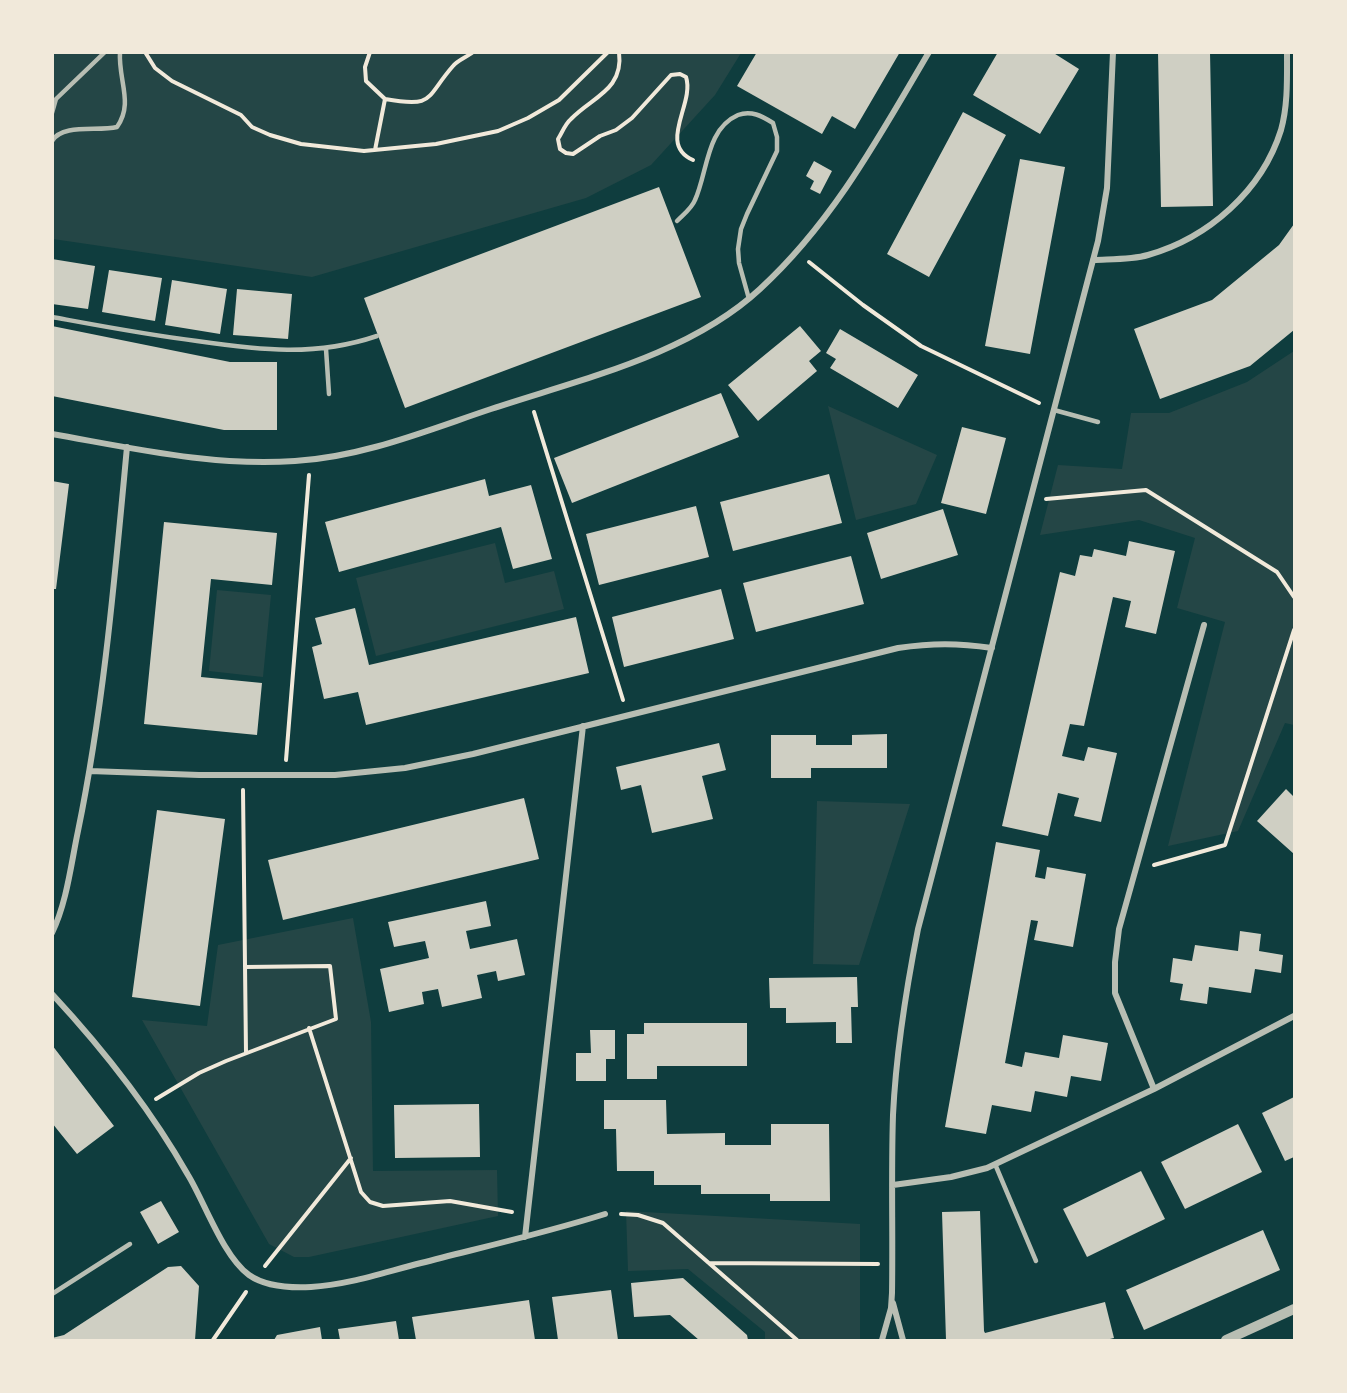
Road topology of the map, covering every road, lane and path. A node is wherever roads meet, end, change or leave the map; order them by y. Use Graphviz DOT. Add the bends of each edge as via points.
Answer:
graph roads {
  1 [pos="105,52"];
  2 [pos="120,52"];
  3 [pos="145,52"];
  4 [pos="370,52"];
  5 [pos="473,52"];
  6 [pos="608,52"];
  7 [pos="619,52"];
  8 [pos="928,52"];
  9 [pos="1113,52"];
  10 [pos="1287,52"];
  11 [pos="602,55"];
  12 [pos="385,99"];
  13 [pos="52,113"];
  14 [pos="52,141"];
  15 [pos="375,150"];
  16 [pos="705,168"];
  17 [pos="677,220"];
  18 [pos="797,252"];
  19 [pos="1093,260"];
  20 [pos="749,299"];
  21 [pos="52,317"];
  22 [pos="377,336"];
  23 [pos="326,349"];
  24 [pos="329,394"];
  25 [pos="529,397"];
  26 [pos="1054,410"];
  27 [pos="1098,422"];
  28 [pos="52,434"];
  29 [pos="128,447"];
  30 [pos="310,459"];
  31 [pos="1030,500"];
  32 [pos="1294,597"];
  33 [pos="1204,625"];
  34 [pos="1294,630"];
  35 [pos="992,648"];
  36 [pos="628,715"];
  37 [pos="583,726"];
  38 [pos="90,771"];
  39 [pos="243,776"];
  40 [pos="285,776"];
  41 [pos="1136,870"];
  42 [pos="52,933"];
  43 [pos="245,967"];
  44 [pos="52,994"];
  45 [pos="1294,1016"];
  46 [pos="309,1029"];
  47 [pos="246,1053"];
  48 [pos="1154,1089"];
  49 [pos="143,1107"];
  50 [pos="351,1158"];
  51 [pos="995,1164"];
  52 [pos="893,1185"];
  53 [pos="605,1214"];
  54 [pos="528,1215"];
  55 [pos="525,1237"];
  56 [pos="130,1244"];
  57 [pos="1036,1261"];
  58 [pos="708,1263"];
  59 [pos="893,1264"];
  60 [pos="256,1278"];
  61 [pos="892,1293"];
  62 [pos="52,1294"];
  63 [pos="1294,1309"];
  64 [pos="213,1341"];
  65 [pos="797,1341"];
  66 [pos="882,1341"];
  67 [pos="903,1341"];
  68 [pos="1226,1341"];
  1 -- 13 [label="lane" via="56,99"];
  2 -- 14 [label="lane" via="126,113 117,127 66,130"];
  3 -- 15 [label="path" via="155,68 172,81 233,111 252,127 270,135 301,144"];
  4 -- 12 [label="path" via="366,81"];
  5 -- 12 [label="path" via="455,64 429,98 405,103"];
  6 -- 11 [label="path"];
  7 -- 16 [label="path" via="619,67 610,87 569,120 558,140 560,148 573,154 616,130 671,75 680,74 686,76 689,86 676,137 678,147 683,156"];
  8 -- 18 [label="street" via="855,177"];
  9 -- 19 [label="street" via="1107,188"];
  10 -- 19 [label="street" via="1281,130 1269,159 1231,208 1202,231 1146,256"];
  11 -- 15 [label="path" via="559,100 498,131 436,144"];
  12 -- 15 [label="path"];
  16 -- 17 [label="lane" via="695,201"];
  16 -- 20 [label="lane" via="714,139 728,120 743,114 760,115 773,123 777,151 741,229 738,249"];
  18 -- 20 [label="street"];
  18 -- 26 [label="path" via="921,346"];
  19 -- 26 [label="street"];
  20 -- 25 [label="street" via="714,324 646,358"];
  21 -- 23 [label="lane" via="264,350"];
  22 -- 23 [label="lane"];
  23 -- 24 [label="lane"];
  25 -- 30 [label="street" via="386,444"];
  25 -- 36 [label="path"];
  26 -- 27 [label="lane"];
  26 -- 31 [label="street"];
  28 -- 29 [label="street"];
  29 -- 30 [label="street" via="220,460"];
  29 -- 38 [label="street"];
  30 -- 40 [label="path"];
  31 -- 32 [label="path" via="1146,490 1277,572"];
  31 -- 35 [label="street"];
  33 -- 41 [label="street"];
  34 -- 41 [label="path" via="1225,845"];
  35 -- 36 [label="street" via="936,643 898,648"];
  35 -- 52 [label="street" via="918,929 908,983 893,1114"];
  36 -- 37 [label="street"];
  37 -- 40 [label="street" via="405,768"];
  37 -- 54 [label="street"];
  38 -- 39 [label="street"];
  38 -- 42 [label="street" via="64,896"];
  39 -- 40 [label="street"];
  39 -- 43 [label="path"];
  41 -- 48 [label="street" via="1119,929 1115,993"];
  43 -- 46 [label="path" via="330,966 336,1018"];
  43 -- 47 [label="path"];
  44 -- 49 [label="street"];
  45 -- 48 [label="street"];
  46 -- 47 [label="path"];
  46 -- 50 [label="path"];
  47 -- 49 [label="path" via="199,1073"];
  48 -- 51 [label="street"];
  49 -- 60 [label="street" via="188,1175 224,1243 250,1276"];
  50 -- 54 [label="path" via="361,1192 370,1202 383,1206 450,1201"];
  50 -- 60 [label="path"];
  51 -- 52 [label="street" via="951,1177"];
  51 -- 57 [label="lane"];
  52 -- 59 [label="street"];
  53 -- 55 [label="street"];
  53 -- 58 [label="path" via="638,1215 663,1223"];
  54 -- 55 [label="street"];
  55 -- 60 [label="street" via="312,1287 269,1284"];
  56 -- 62 [label="lane"];
  58 -- 59 [label="path"];
  58 -- 65 [label="path"];
  59 -- 61 [label="street"];
  60 -- 64 [label="path"];
  61 -- 66 [label="street"];
  61 -- 67 [label="street"];
  63 -- 68 [label="street"];
}
